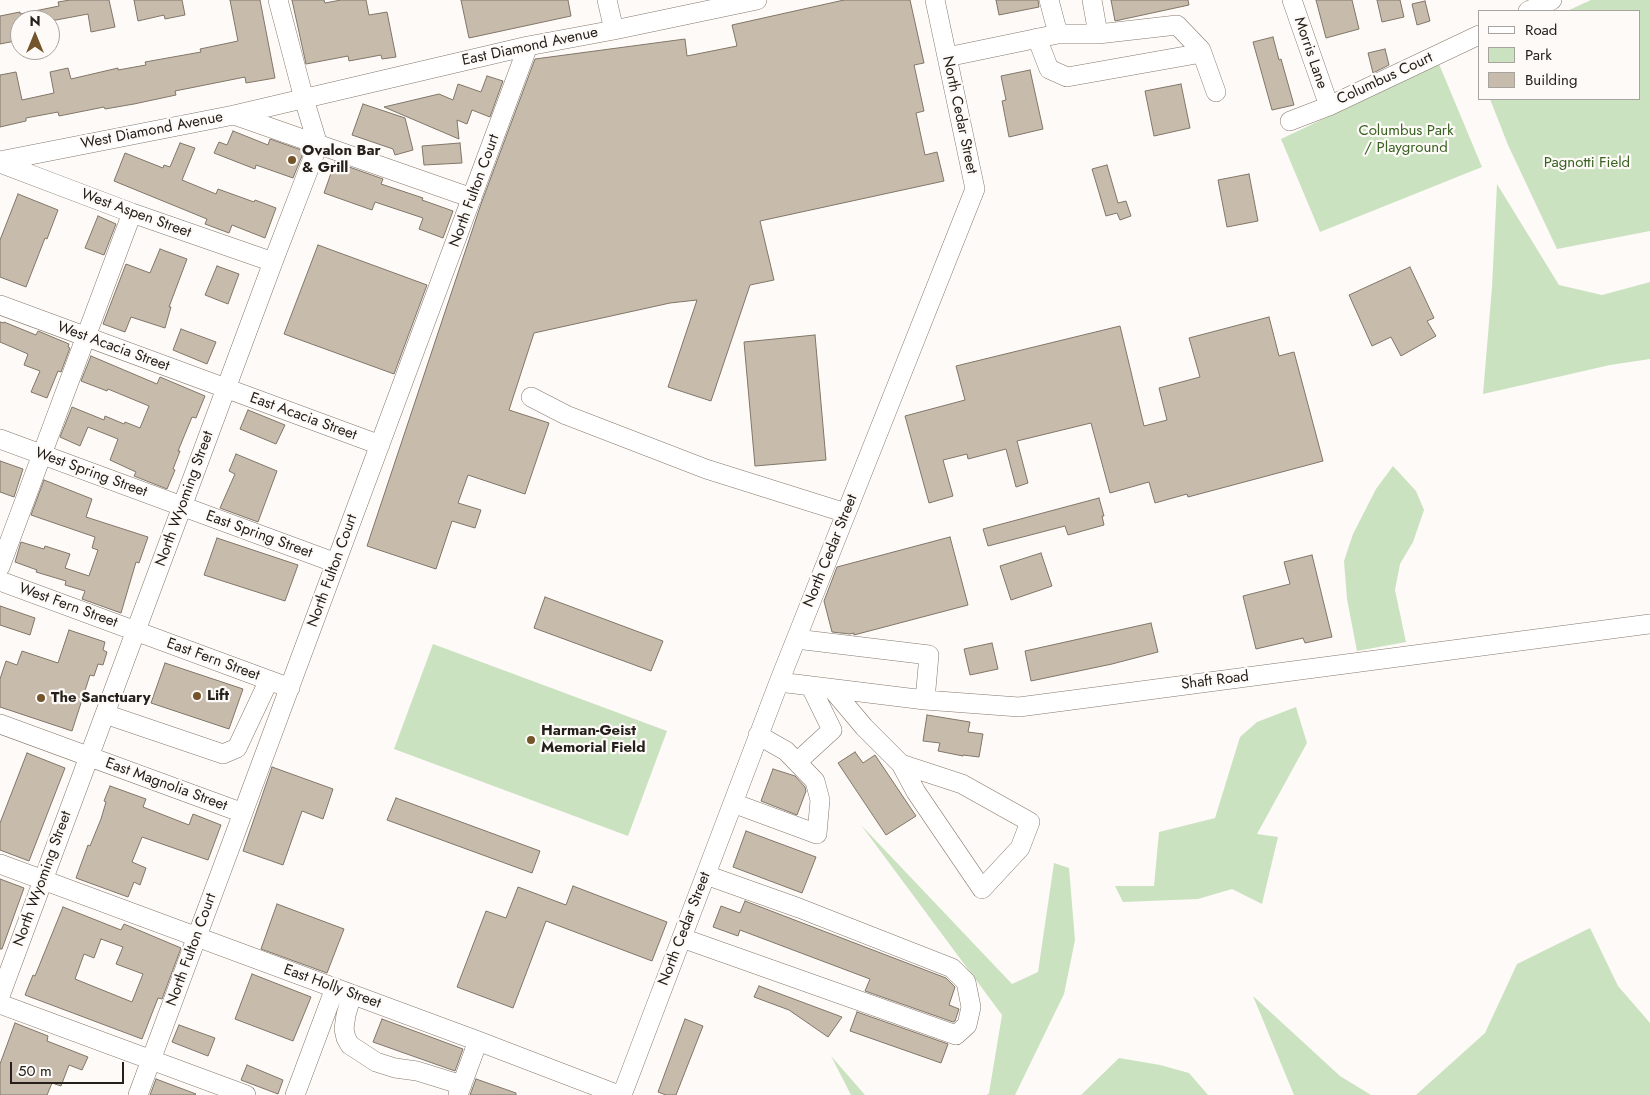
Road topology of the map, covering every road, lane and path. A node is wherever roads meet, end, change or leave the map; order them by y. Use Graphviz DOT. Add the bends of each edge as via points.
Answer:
graph roads {
  1 [pos="278,0"];
  2 [pos="607,0"];
  3 [pos="757,0"];
  4 [pos="935,0"];
  5 [pos="1049,0"];
  6 [pos="1092,0"];
  7 [pos="1292,0"];
  8 [pos="1552,0"];
  9 [pos="1530,10"];
  10 [pos="614,30"];
  11 [pos="1058,34"];
  12 [pos="1098,34"];
  13 [pos="1478,35"];
  14 [pos="1037,38"];
  15 [pos="528,46"];
  16 [pos="1202,53"];
  17 [pos="947,57"];
  18 [pos="1216,92"];
  19 [pos="304,99"];
  20 [pos="1329,106"];
  21 [pos="234,115"];
  22 [pos="1290,121"];
  23 [pos="318,145"];
  24 [pos="0,162"];
  25 [pos="472,198"];
  26 [pos="132,213"];
  27 [pos="273,262"];
  28 [pos="0,305"];
  29 [pos="86,337"];
  30 [pos="226,388"];
  31 [pos="531,397"];
  32 [pos="0,439"];
  33 [pos="380,445"];
  34 [pos="42,454"];
  35 [pos="182,506"];
  36 [pos="846,513"];
  37 [pos="336,563"];
  38 [pos="0,567"];
  39 [pos="0,581"];
  40 [pos="1650,624"];
  41 [pos="135,631"];
  42 [pos="796,639"];
  43 [pos="268,680"];
  44 [pos="778,682"];
  45 [pos="812,686"];
  46 [pos="290,688"];
  47 [pos="832,689"];
  48 [pos="925,700"];
  49 [pos="105,714"];
  50 [pos="0,724"];
  51 [pos="758,736"];
  52 [pos="89,756"];
  53 [pos="797,762"];
  54 [pos="901,764"];
  55 [pos="733,803"];
  56 [pos="243,813"];
  57 [pos="0,864"];
  58 [pos="706,875"];
  59 [pos="43,880"];
  60 [pos="197,937"];
  61 [pos="682,938"];
  62 [pos="335,988"];
  63 [pos="352,994"];
  64 [pos="0,996"];
  65 [pos="0,1004"];
  66 [pos="478,1041"];
  67 [pos="151,1060"];
  68 [pos="460,1090"];
  69 [pos="138,1095"];
  70 [pos="246,1095"];
  71 [pos="295,1095"];
  72 [pos="621,1095"];
  1 -- 19 [label="street"];
  2 -- 10 [label="street"];
  3 -- 10 [label="street, East Diamond Avenue"];
  4 -- 17 [label="street, North Cedar Street"];
  5 -- 11 [label="street"];
  6 -- 12 [label="street"];
  7 -- 20 [label="street, Morris Lane"];
  8 -- 9 [label="street"];
  10 -- 15 [label="street, East Diamond Avenue"];
  11 -- 12 [label="street"];
  11 -- 14 [label="street"];
  12 -- 16 [label="street" via="1177,25"];
  13 -- 20 [label="street, Columbus Court"];
  14 -- 16 [label="street" via="1049,69 1067,77"];
  14 -- 17 [label="street"];
  15 -- 19 [label="street, East Diamond Avenue"];
  15 -- 25 [label="street, North Fulton Court"];
  16 -- 18 [label="street"];
  17 -- 36 [label="street, North Cedar Street" via="974,189"];
  19 -- 21 [label="street, West Diamond Avenue"];
  19 -- 23 [label="street"];
  20 -- 22 [label="street, Columbus Court"];
  21 -- 23 [label="street"];
  21 -- 24 [label="street, West Diamond Avenue"];
  23 -- 25 [label="street"];
  23 -- 27 [label="street, North Wyoming Street"];
  24 -- 26 [label="street, West Aspen Street"];
  25 -- 33 [label="street, North Fulton Court"];
  26 -- 27 [label="street, West Aspen Street"];
  26 -- 29 [label="street"];
  27 -- 30 [label="street, North Wyoming Street"];
  28 -- 29 [label="street, West Acacia Street"];
  29 -- 30 [label="street, West Acacia Street"];
  29 -- 34 [label="street"];
  30 -- 33 [label="street, East Acacia Street"];
  30 -- 35 [label="street, North Wyoming Street"];
  31 -- 36 [label="street" via="566,415 706,469"];
  32 -- 34 [label="street, West Spring Street"];
  33 -- 37 [label="street, North Fulton Court"];
  34 -- 35 [label="street, West Spring Street"];
  34 -- 38 [label="street"];
  35 -- 37 [label="street, East Spring Street"];
  35 -- 41 [label="street, North Wyoming Street"];
  36 -- 42 [label="street, North Cedar Street"];
  37 -- 46 [label="street, North Fulton Court"];
  39 -- 41 [label="street, West Fern Street"];
  40 -- 48 [label="street, Shaft Road" via="1018,707"];
  41 -- 43 [label="street, East Fern Street"];
  41 -- 49 [label="street, North Wyoming Street"];
  42 -- 44 [label="street, North Cedar Street"];
  42 -- 48 [label="street" via="929,655"];
  43 -- 46 [label="street, East Fern Street"];
  43 -- 49 [label="street" via="237,748 223,754"];
  44 -- 45 [label="street, Shaft Road"];
  44 -- 51 [label="street, North Cedar Street"];
  45 -- 47 [label="street, Shaft Road"];
  45 -- 53 [label="street" via="832,730"];
  46 -- 56 [label="street, North Fulton Court"];
  47 -- 48 [label="street, Shaft Road"];
  47 -- 54 [label="street"];
  49 -- 52 [label="street, North Wyoming Street"];
  50 -- 52 [label="street, East Magnolia Street"];
  51 -- 53 [label="street" via="786,751"];
  51 -- 55 [label="street, North Cedar Street"];
  52 -- 56 [label="street, East Magnolia Street"];
  52 -- 59 [label="street, North Wyoming Street"];
  53 -- 55 [label="street" via="815,781 820,800 817,834"];
  54 -- 54 [label="street" via="962,784 1030,822 1020,848 982,889 916,792"];
  55 -- 58 [label="street, North Cedar Street"];
  56 -- 60 [label="street, North Fulton Court"];
  57 -- 59 [label="street, East Holly Street"];
  58 -- 61 [label="street, North Cedar Street"];
  58 -- 61 [label="street" via="952,968 966,982 971,1007 967,1025 956,1035"];
  59 -- 60 [label="street, East Holly Street"];
  59 -- 64 [label="street, North Wyoming Street"];
  60 -- 62 [label="street, East Holly Street"];
  60 -- 67 [label="street, North Fulton Court"];
  61 -- 72 [label="street, North Cedar Street"];
  62 -- 63 [label="street, East Holly Street"];
  62 -- 71 [label="street"];
  63 -- 66 [label="street, East Holly Street"];
  63 -- 68 [label="street" via="344,1029 350,1045 376,1062 418,1072"];
  65 -- 67 [label="street"];
  66 -- 68 [label="street"];
  66 -- 72 [label="street, East Holly Street"];
  67 -- 69 [label="street, North Fulton Court"];
  67 -- 70 [label="street"];
}
